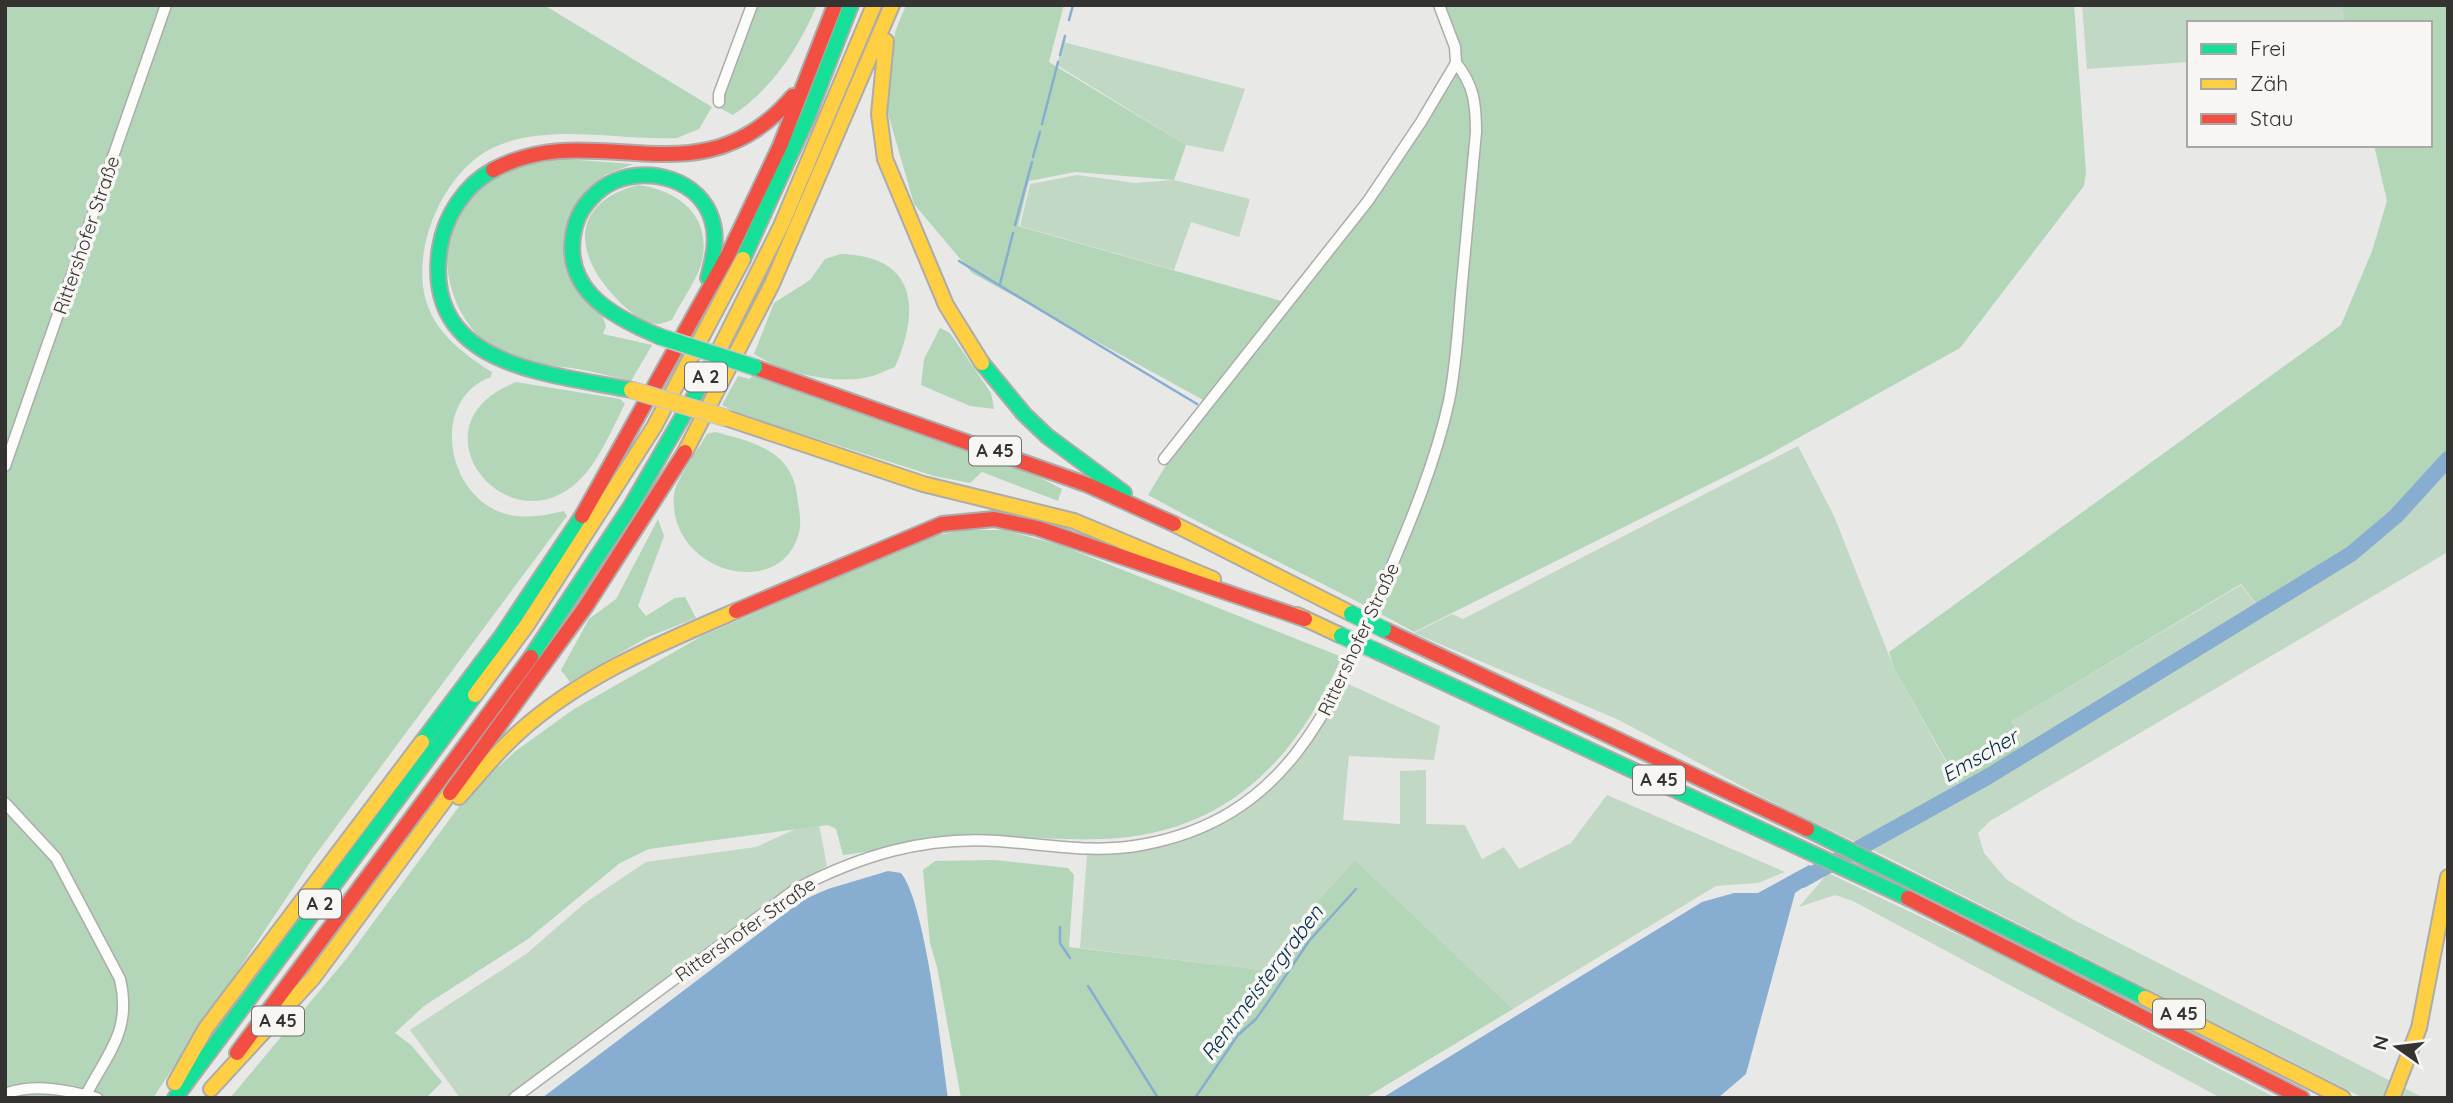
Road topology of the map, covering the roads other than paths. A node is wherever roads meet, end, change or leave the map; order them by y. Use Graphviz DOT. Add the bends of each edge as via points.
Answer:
graph roads {
  1 [pos="166,5"];
  2 [pos="752,5"];
  3 [pos="835,5"];
  4 [pos="851,5"];
  5 [pos="874,5"];
  6 [pos="895,5"];
  7 [pos="1439,5"];
  8 [pos="1456,63"];
  9 [pos="802,85"];
  10 [pos="719,102"];
  11 [pos="686,335"];
  12 [pos="1164,459"];
  13 [pos="5,466"];
  14 [pos="1146,510"];
  15 [pos="1305,619"];
  16 [pos="5,803"];
  17 [pos="430,825"];
  18 [pos="2448,877"];
  19 [pos="207,1093"];
  20 [pos="5,1094"];
  21 [pos="86,1095"];
  22 [pos="97,1098"];
  23 [pos="166,1098"];
  24 [pos="175,1098"];
  25 [pos="514,1098"];
  26 [pos="2302,1098"];
  27 [pos="2343,1098"];
  28 [pos="2392,1098"];
  1 -- 13 [label="street, Rittershofer Straße"];
  2 -- 10 [label="street"];
  3 -- 9 [label="main road"];
  4 -- 24 [label="main road, A 2" via="763,217 654,427 527,625"];
  5 -- 19 [label="main road, A 2" via="768,259 631,508 515,678"];
  6 -- 14 [label="main road" via="882,64 880,136 899,196 946,304 979,359 1024,414"];
  6 -- 17 [label="main road" via="792,244 688,446 598,587"];
  7 -- 8 [label="street, Rittershofer Straße" via="1455,47"];
  8 -- 12 [label="street" via="1368,201"];
  8 -- 25 [label="street, Rittershofer Straße" via="1474,94 1476,132 1455,367 1442,432 1422,495 1344,676 1318,725 1285,769 1224,814 1184,834 1144,845 1082,848 935,841 830,871 796,889"];
  9 -- 11 [label="main road" via="761,188"];
  9 -- 15 [label="main road, A 45, bridge" via="773,119 734,144 680,156 556,152 519,157 482,176 452,212 441,241 439,276 444,303 464,335 480,350 515,368 632,390 923,484 1074,521"];
  11 -- 14 [label="main road, A 45, bridge" via="713,263 716,231 712,217 699,196 679,181 650,173 604,185 586,203 572,237 584,289 607,310 661,337 1088,485"];
  11 -- 23 [label="main road" via="551,565 206,1028"];
  14 -- 27 [label="main road, A 45, bridge" via="1352,614 2015,931"];
  15 -- 17 [label="main road" via="1027,525 976,519 942,524 668,640 590,680 517,734"];
  15 -- 26 [label="main road, A 45, bridge" via="1785,839"];
  16 -- 21 [label="street" via="56,858 120,979 125,1002 121,1032"];
  17 -- 19 [label="main road, A 45" via="341,948 256,1047"];
  18 -- 28 [label="main road" via="2419,1028"];
  20 -- 21 [label="street" via="34,1088"];
  21 -- 22 [label="street"];
}
